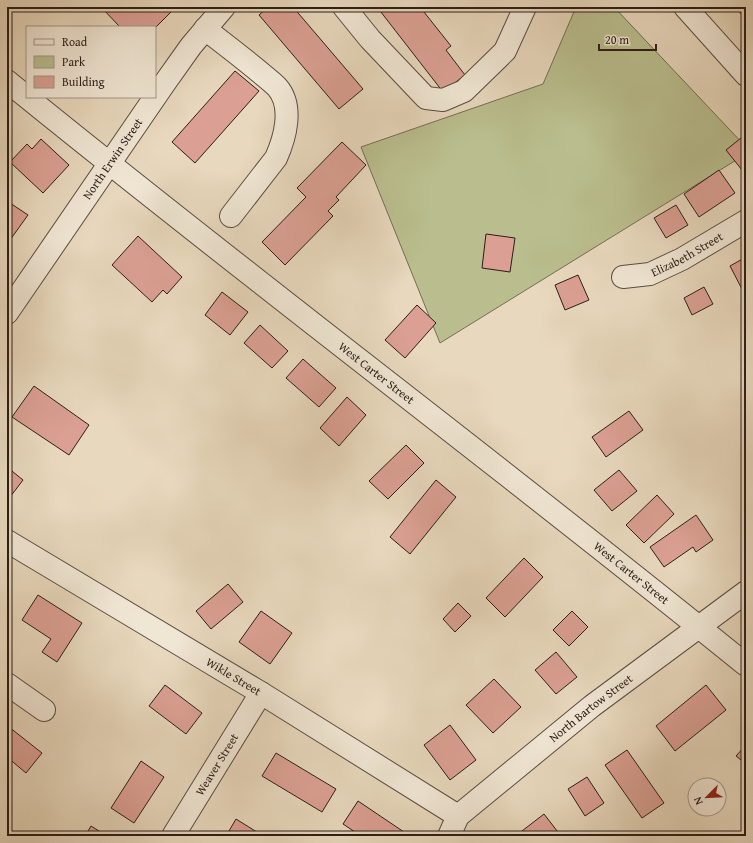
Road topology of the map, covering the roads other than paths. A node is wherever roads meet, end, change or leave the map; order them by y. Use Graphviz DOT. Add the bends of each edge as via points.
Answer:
graph roads {
  1 [pos="224,7"];
  2 [pos="344,7"];
  3 [pos="525,7"];
  4 [pos="685,7"];
  5 [pos="205,29"];
  6 [pos="746,76"];
  7 [pos="7,81"];
  8 [pos="156,96"];
  9 [pos="26,97"];
  10 [pos="28,98"];
  11 [pos="154,98"];
  12 [pos="109,165"];
  13 [pos="231,216"];
  14 [pos="746,220"];
  15 [pos="623,277"];
  16 [pos="7,313"];
  17 [pos="7,542"];
  18 [pos="746,592"];
  19 [pos="700,627"];
  20 [pos="746,665"];
  21 [pos="7,684"];
  22 [pos="260,693"];
  23 [pos="44,710"];
  24 [pos="458,829"];
  25 [pos="173,836"];
  1 -- 5 [label="street, North Erwin Street"];
  2 -- 3 [label="street" via="370,39 426,98 443,100 464,91 505,51"];
  4 -- 6 [label="street"];
  5 -- 8 [label="street, North Erwin Street"];
  5 -- 13 [label="street" via="278,88 286,111 286,127 276,158"];
  7 -- 9 [label="street, West Carter Street"];
  10 -- 12 [label="street, West Carter Street"];
  11 -- 12 [label="street, North Erwin Street"];
  12 -- 16 [label="street, North Erwin Street"];
  12 -- 19 [label="street, West Carter Street"];
  14 -- 15 [label="street, Elizabeth Street" via="682,259 650,274"];
  17 -- 22 [label="street, Wikle Street"];
  18 -- 19 [label="street, North Bartow Street"];
  19 -- 20 [label="street, West Carter Street"];
  19 -- 24 [label="street, North Bartow Street" via="592,706"];
  21 -- 23 [label="street"];
  22 -- 24 [label="street, Wikle Street"];
  22 -- 25 [label="street, Weaver Street"];
}
